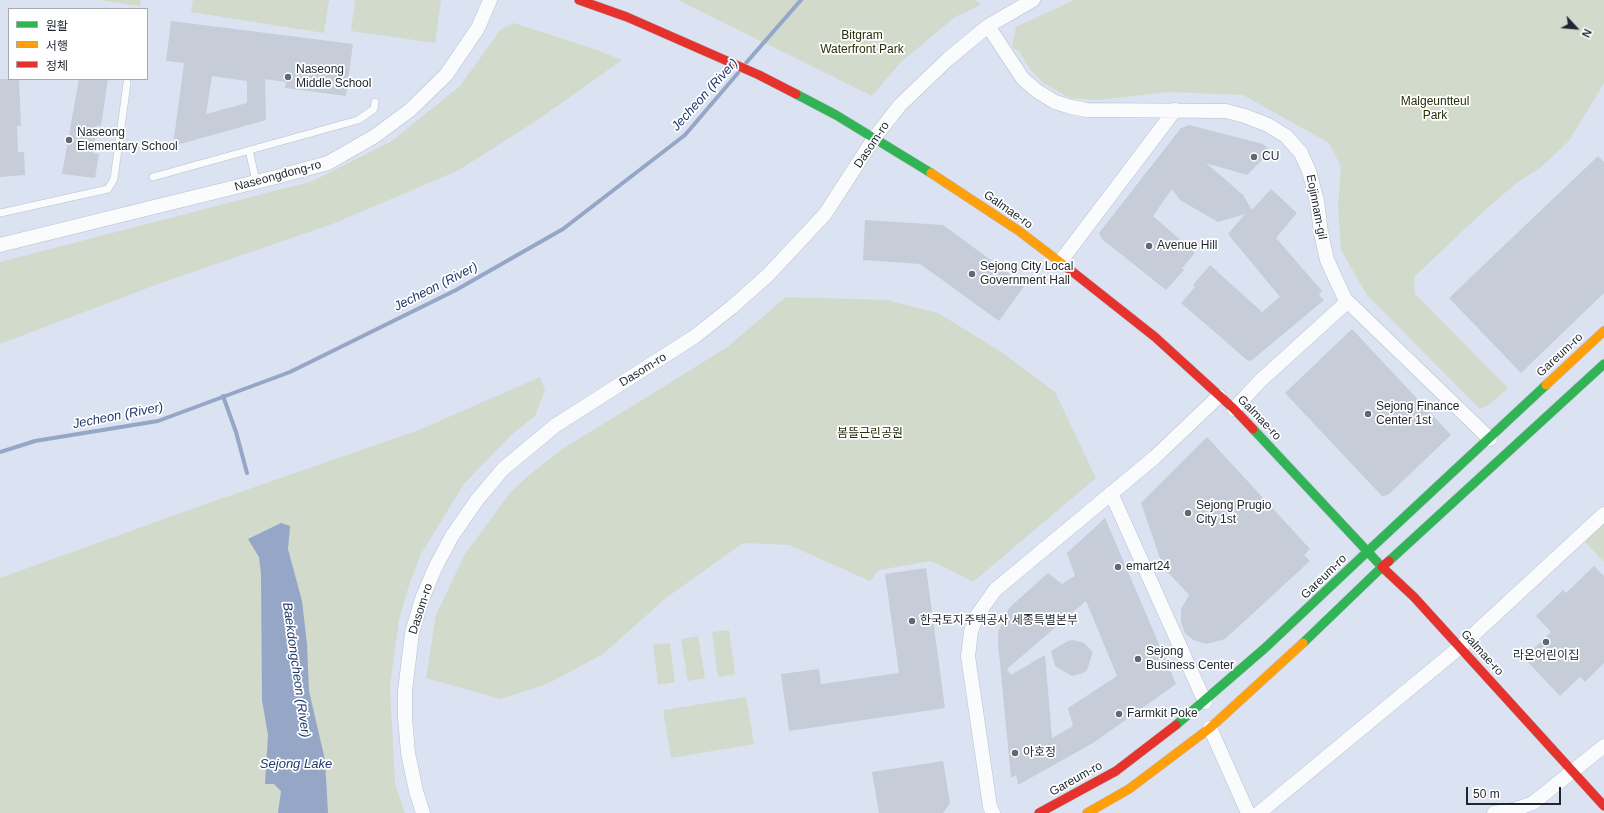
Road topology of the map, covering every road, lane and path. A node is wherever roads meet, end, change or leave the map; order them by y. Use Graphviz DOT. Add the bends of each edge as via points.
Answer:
graph roads {
  1 [pos="490,0"];
  2 [pos="579,0"];
  3 [pos="1033,0"];
  4 [pos="988,26"];
  5 [pos="127,83"];
  6 [pos="375,102"];
  7 [pos="1175,110"];
  8 [pos="875,137"];
  9 [pos="249,150"];
  10 [pos="153,177"];
  11 [pos="256,182"];
  12 [pos="0,214"];
  13 [pos="0,245"];
  14 [pos="1060,262"];
  15 [pos="1347,302"];
  16 [pos="1604,330"];
  17 [pos="1604,364"];
  18 [pos="1219,396"];
  19 [pos="1234,408"];
  20 [pos="1490,439"];
  21 [pos="1111,493"];
  22 [pos="1604,514"];
  23 [pos="1368,552"];
  24 [pos="1382,567"];
  25 [pos="1460,647"];
  26 [pos="1205,702"];
  27 [pos="1210,728"];
  28 [pos="1604,746"];
  29 [pos="1572,772"];
  30 [pos="1604,806"];
  31 [pos="423,813"];
  32 [pos="993,813"];
  33 [pos="1039,813"];
  34 [pos="1087,813"];
  35 [pos="1248,813"];
  36 [pos="1259,813"];
  37 [pos="1494,813"];
  1 -- 11 [label="street, Naseongdong-ro" via="478,28 451,69 410,110 375,136 328,163"];
  2 -- 8 [label="main road, Galmae-ro" via="627,17 759,75"];
  3 -- 4 [label="street, Dasom-ro"];
  4 -- 7 [label="street, Eojinnam-gil" via="1023,78 1055,102 1087,110"];
  4 -- 8 [label="street, Dasom-ro" via="948,59 900,105"];
  5 -- 12 [label="lane" via="114,179 108,189"];
  6 -- 9 [label="lane" via="374,109 358,120"];
  7 -- 14 [label="street"];
  7 -- 15 [label="street, Eojinnam-gil" via="1226,111 1268,125 1286,136 1301,153 1309,171 1327,260 1335,282"];
  8 -- 14 [label="main road, Galmae-ro" via="970,198"];
  8 -- 31 [label="street, Dasom-ro" via="825,214 768,275 694,337 556,425 529,447 503,469 456,530 435,568 422,599 410,647 405,717 411,768"];
  9 -- 10 [label="lane"];
  9 -- 11 [label="lane"];
  11 -- 13 [label="street, Naseongdong-ro"];
  14 -- 18 [label="main road, Galmae-ro" via="1155,337"];
  15 -- 19 [label="street" via="1260,380"];
  15 -- 20 [label="street, Eojinnam-gil"];
  16 -- 20 [label="main road, Gareum-ro"];
  17 -- 24 [label="main road"];
  18 -- 19 [label="main road, Galmae-ro"];
  18 -- 21 [label="street" via="1155,457"];
  19 -- 23 [label="main road, Galmae-ro"];
  20 -- 23 [label="main road, Gareum-ro"];
  21 -- 26 [label="street"];
  21 -- 32 [label="street" via="995,590 976,618 971,632 968,656 990,807"];
  22 -- 25 [label="street"];
  23 -- 24 [label="main road, Galmae-ro"];
  23 -- 26 [label="main road, Gareum-ro"];
  24 -- 25 [label="main road, Galmae-ro"];
  24 -- 27 [label="main road"];
  25 -- 29 [label="main road, Galmae-ro"];
  25 -- 36 [label="street"];
  26 -- 33 [label="main road, Gareum-ro" via="1116,771"];
  27 -- 34 [label="main road" via="1129,789"];
  27 -- 35 [label="street"];
  28 -- 29 [label="street"];
  29 -- 30 [label="main road, Galmae-ro"];
  29 -- 37 [label="street" via="1533,803"];
}
